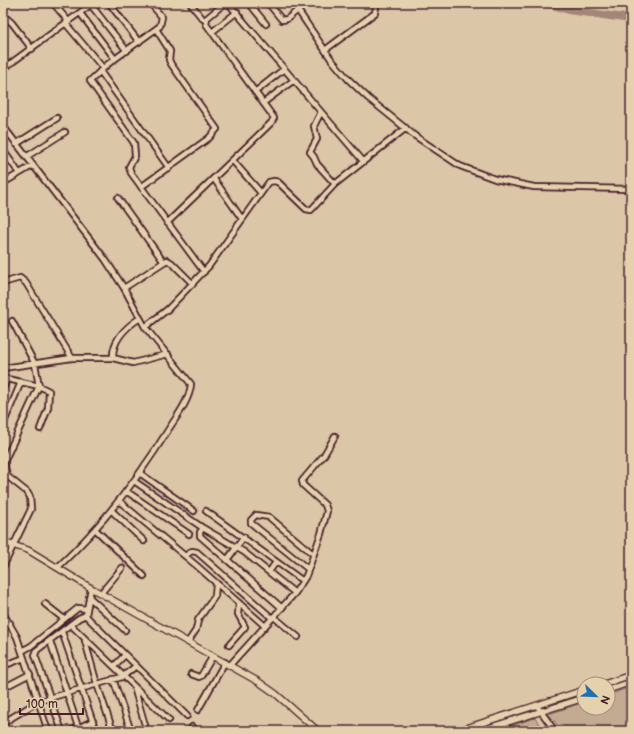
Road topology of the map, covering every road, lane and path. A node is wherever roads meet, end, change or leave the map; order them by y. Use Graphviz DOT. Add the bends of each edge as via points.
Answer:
graph roads {
  1 [pos="52,3"];
  2 [pos="108,3"];
  3 [pos="150,3"];
  4 [pos="190,3"];
  5 [pos="225,3"];
  6 [pos="228,3"];
  7 [pos="249,3"];
  8 [pos="268,3"];
  9 [pos="293,3"];
  10 [pos="374,3"];
  11 [pos="92,4"];
  12 [pos="298,10"];
  13 [pos="237,12"];
  14 [pos="80,13"];
  15 [pos="3,15"];
  16 [pos="206,21"];
  17 [pos="67,23"];
  18 [pos="266,24"];
  19 [pos="156,30"];
  20 [pos="212,32"];
  21 [pos="139,42"];
  22 [pos="32,49"];
  23 [pos="325,50"];
  24 [pos="127,51"];
  25 [pos="115,59"];
  26 [pos="3,69"];
  27 [pos="284,69"];
  28 [pos="102,70"];
  29 [pos="294,80"];
  30 [pos="255,92"];
  31 [pos="263,103"];
  32 [pos="321,112"];
  33 [pos="57,118"];
  34 [pos="3,126"];
  35 [pos="406,128"];
  36 [pos="65,132"];
  37 [pos="16,144"];
  38 [pos="3,150"];
  39 [pos="26,158"];
  40 [pos="233,161"];
  41 [pos="363,161"];
  42 [pos="32,166"];
  43 [pos="169,168"];
  44 [pos="19,173"];
  45 [pos="214,179"];
  46 [pos="4,181"];
  47 [pos="335,184"];
  48 [pos="141,187"];
  49 [pos="631,189"];
  50 [pos="261,193"];
  51 [pos="118,198"];
  52 [pos="242,219"];
  53 [pos="167,223"];
  54 [pos="164,261"];
  55 [pos="204,272"];
  56 [pos="3,283"];
  57 [pos="193,284"];
  58 [pos="124,288"];
  59 [pos="140,318"];
  60 [pos="12,321"];
  61 [pos="145,327"];
  62 [pos="168,354"];
  63 [pos="72,358"];
  64 [pos="113,358"];
  65 [pos="35,364"];
  66 [pos="3,368"];
  67 [pos="5,379"];
  68 [pos="21,382"];
  69 [pos="39,386"];
  70 [pos="3,389"];
  71 [pos="3,425"];
  72 [pos="40,429"];
  73 [pos="335,436"];
  74 [pos="140,474"];
  75 [pos="134,481"];
  76 [pos="126,491"];
  77 [pos="119,501"];
  78 [pos="112,511"];
  79 [pos="194,511"];
  80 [pos="206,511"];
  81 [pos="203,528"];
  82 [pos="96,530"];
  83 [pos="189,534"];
  84 [pos="244,538"];
  85 [pos="144,541"];
  86 [pos="3,542"];
  87 [pos="15,545"];
  88 [pos="237,548"];
  89 [pos="313,554"];
  90 [pos="185,556"];
  91 [pos="227,560"];
  92 [pos="276,562"];
  93 [pos="3,567"];
  94 [pos="58,567"];
  95 [pos="122,568"];
  96 [pos="308,569"];
  97 [pos="269,572"];
  98 [pos="144,576"];
  99 [pos="303,581"];
  100 [pos="216,584"];
  101 [pos="91,588"];
  102 [pos="241,591"];
  103 [pos="101,593"];
  104 [pos="295,593"];
  105 [pos="89,597"];
  106 [pos="234,599"];
  107 [pos="252,602"];
  108 [pos="239,603"];
  109 [pos="45,604"];
  110 [pos="282,608"];
  111 [pos="245,609"];
  112 [pos="87,612"];
  113 [pos="3,613"];
  114 [pos="64,618"];
  115 [pos="273,618"];
  116 [pos="10,623"];
  117 [pos="71,625"];
  118 [pos="265,626"];
  119 [pos="3,628"];
  120 [pos="125,630"];
  121 [pos="62,632"];
  122 [pos="298,637"];
  123 [pos="85,639"];
  124 [pos="50,641"];
  125 [pos="188,642"];
  126 [pos="229,645"];
  127 [pos="22,651"];
  128 [pos="125,655"];
  129 [pos="213,656"];
  130 [pos="24,658"];
  131 [pos="227,664"];
  132 [pos="3,666"];
  133 [pos="114,666"];
  134 [pos="136,666"];
  135 [pos="30,674"];
  136 [pos="191,674"];
  137 [pos="631,675"];
  138 [pos="124,676"];
  139 [pos="113,679"];
  140 [pos="616,680"];
  141 [pos="631,682"];
  142 [pos="97,684"];
  143 [pos="134,686"];
  144 [pos="616,687"];
  145 [pos="3,688"];
  146 [pos="82,689"];
  147 [pos="576,693"];
  148 [pos="67,694"];
  149 [pos="50,698"];
  150 [pos="39,701"];
  151 [pos="576,701"];
  152 [pos="537,706"];
  153 [pos="198,710"];
  154 [pos="541,712"];
  155 [pos="187,716"];
  156 [pos="169,720"];
  157 [pos="92,721"];
  158 [pos="3,722"];
  159 [pos="145,725"];
  160 [pos="78,727"];
  161 [pos="192,727"];
  162 [pos="48,731"];
  163 [pos="62,731"];
  164 [pos="71,731"];
  165 [pos="96,731"];
  166 [pos="113,731"];
  167 [pos="131,731"];
  168 [pos="196,731"];
  169 [pos="318,731"];
  170 [pos="457,731"];
  171 [pos="479,731"];
  172 [pos="555,731"];
  1 -- 17 [label="street"];
  2 -- 21 [label="street"];
  3 -- 19 [label="street" via="162,17 162,22"];
  4 -- 16 [label="street"];
  5 -- 16 [label="street"];
  6 -- 13 [label="street"];
  7 -- 18 [label="street"];
  8 -- 12 [label="street" via="282,20"];
  9 -- 12 [label="street"];
  10 -- 23 [label="street" via="375,13"];
  11 -- 14 [label="street"];
  11 -- 24 [label="street"];
  12 -- 23 [label="street"];
  13 -- 20 [label="street"];
  13 -- 27 [label="street"];
  14 -- 17 [label="street"];
  14 -- 25 [label="street"];
  15 -- 22 [label="street"];
  16 -- 20 [label="street"];
  17 -- 22 [label="street"];
  17 -- 28 [label="street"];
  19 -- 21 [label="street"];
  19 -- 43 [label="street" via="170,51 171,64 217,129"];
  20 -- 30 [label="street"];
  21 -- 24 [label="street"];
  22 -- 26 [label="street"];
  23 -- 35 [label="street" via="348,79"];
  24 -- 25 [label="street"];
  25 -- 28 [label="street"];
  27 -- 29 [label="street"];
  27 -- 30 [label="street"];
  28 -- 43 [label="street"];
  28 -- 48 [label="street" via="90,83 134,143 135,156 129,169"];
  29 -- 31 [label="street"];
  29 -- 32 [label="street"];
  30 -- 31 [label="street"];
  31 -- 40 [label="street" via="273,116 273,121"];
  32 -- 41 [label="street"];
  32 -- 47 [label="street" via="314,126 317,139 310,152 316,164"];
  33 -- 37 [label="street"];
  34 -- 37 [label="street"];
  35 -- 41 [label="street"];
  35 -- 49 [label="street" via="460,166 495,179 534,187"];
  36 -- 39 [label="street"];
  37 -- 39 [label="street"];
  38 -- 44 [label="street"];
  39 -- 42 [label="street"];
  40 -- 45 [label="street"];
  40 -- 50 [label="street"];
  41 -- 47 [label="street"];
  42 -- 44 [label="street"];
  42 -- 58 [label="street" via="105,259"];
  43 -- 48 [label="street"];
  44 -- 46 [label="street"];
  45 -- 52 [label="street"];
  45 -- 53 [label="street"];
  47 -- 50 [label="street" via="311,210 306,209 278,182 270,182"];
  48 -- 53 [label="street"];
  50 -- 52 [label="street"];
  51 -- 54 [label="street"];
  52 -- 55 [label="street" via="223,249"];
  53 -- 55 [label="street"];
  54 -- 57 [label="street" via="170,260"];
  54 -- 58 [label="street"];
  55 -- 57 [label="street"];
  56 -- 63 [label="street" via="20,278 26,283"];
  57 -- 61 [label="street"];
  58 -- 59 [label="street"];
  59 -- 61 [label="street"];
  59 -- 64 [label="street" via="128,326 121,335 113,348"];
  60 -- 65 [label="street"];
  61 -- 62 [label="street"];
  62 -- 64 [label="street" via="133,363"];
  62 -- 74 [label="street" via="191,386 179,414"];
  63 -- 64 [label="street"];
  63 -- 65 [label="street"];
  65 -- 66 [label="street"];
  65 -- 69 [label="street"];
  67 -- 68 [label="street"];
  67 -- 70 [label="street"];
  68 -- 69 [label="street"];
  68 -- 71 [label="street"];
  69 -- 72 [label="street" via="50,394"];
  69 -- 87 [label="street" via="3,466 8,479 26,492 31,504 30,514 21,528"];
  73 -- 89 [label="street" via="324,455 302,481 326,508 321,534"];
  74 -- 75 [label="street"];
  74 -- 79 [label="street"];
  75 -- 76 [label="street"];
  75 -- 81 [label="street"];
  76 -- 77 [label="street"];
  76 -- 83 [label="street"];
  77 -- 78 [label="street"];
  77 -- 90 [label="street"];
  78 -- 82 [label="street"];
  78 -- 85 [label="street"];
  80 -- 84 [label="street"];
  81 -- 88 [label="street"];
  81 -- 91 [label="street" via="200,536"];
  82 -- 94 [label="street"];
  82 -- 98 [label="street"];
  84 -- 88 [label="street"];
  84 -- 92 [label="street"];
  86 -- 87 [label="street"];
  87 -- 93 [label="street"];
  87 -- 94 [label="street"];
  88 -- 91 [label="street"];
  88 -- 97 [label="street"];
  89 -- 96 [label="street"];
  89 -- 96 [label="street" via="269,517 256,515 250,520"];
  90 -- 100 [label="street"];
  90 -- 102 [label="street" via="195,551"];
  91 -- 110 [label="street"];
  92 -- 97 [label="street"];
  92 -- 99 [label="street"];
  94 -- 101 [label="street"];
  95 -- 103 [label="street"];
  96 -- 99 [label="street"];
  97 -- 104 [label="street"];
  99 -- 104 [label="street"];
  100 -- 106 [label="street"];
  100 -- 125 [label="street" via="215,596 198,620 196,630"];
  101 -- 103 [label="street"];
  101 -- 105 [label="street"];
  102 -- 106 [label="street"];
  102 -- 107 [label="street"];
  103 -- 125 [label="street"];
  104 -- 110 [label="street"];
  105 -- 112 [label="street"];
  105 -- 120 [label="street"];
  106 -- 108 [label="street"];
  107 -- 111 [label="street"];
  107 -- 115 [label="street"];
  108 -- 111 [label="street"];
  108 -- 126 [label="street" via="238,614 245,627"];
  109 -- 114 [label="street"];
  110 -- 115 [label="street"];
  111 -- 118 [label="street"];
  112 -- 114 [label="street" via="78,608"];
  112 -- 117 [label="street"];
  112 -- 128 [label="street"];
  113 -- 116 [label="street"];
  114 -- 127 [label="street"];
  115 -- 118 [label="street"];
  115 -- 122 [label="street"];
  116 -- 119 [label="street"];
  116 -- 127 [label="street"];
  117 -- 121 [label="street"];
  117 -- 123 [label="street"];
  118 -- 131 [label="street"];
  121 -- 124 [label="street"];
  121 -- 146 [label="street"];
  123 -- 133 [label="street"];
  123 -- 142 [label="street"];
  124 -- 148 [label="street"];
  124 -- 149 [label="street" via="37,650 35,655"];
  125 -- 129 [label="street"];
  127 -- 130 [label="street"];
  128 -- 133 [label="street"];
  128 -- 134 [label="street"];
  129 -- 131 [label="street"];
  129 -- 136 [label="street" via="201,676"];
  130 -- 132 [label="street"];
  130 -- 135 [label="street"];
  131 -- 153 [label="street"];
  131 -- 169 [label="street" via="269,688"];
  133 -- 138 [label="street"];
  134 -- 138 [label="street"];
  134 -- 155 [label="street"];
  135 -- 145 [label="street"];
  135 -- 150 [label="street"];
  137 -- 140 [label="street"];
  138 -- 139 [label="street"];
  138 -- 143 [label="street"];
  139 -- 142 [label="street"];
  139 -- 167 [label="street"];
  141 -- 144 [label="street"];
  142 -- 146 [label="street"];
  142 -- 166 [label="street"];
  143 -- 156 [label="street"];
  143 -- 159 [label="street"];
  146 -- 148 [label="street"];
  146 -- 157 [label="street"];
  147 -- 152 [label="street"];
  148 -- 149 [label="street"];
  148 -- 160 [label="street"];
  149 -- 150 [label="street"];
  149 -- 163 [label="street"];
  150 -- 158 [label="street"];
  150 -- 162 [label="street"];
  151 -- 154 [label="street"];
  152 -- 154 [label="street"];
  152 -- 170 [label="street"];
  154 -- 171 [label="street"];
  154 -- 172 [label="street"];
  157 -- 160 [label="street"];
  157 -- 165 [label="street"];
  160 -- 164 [label="street"];
  161 -- 168 [label="street"];
}
